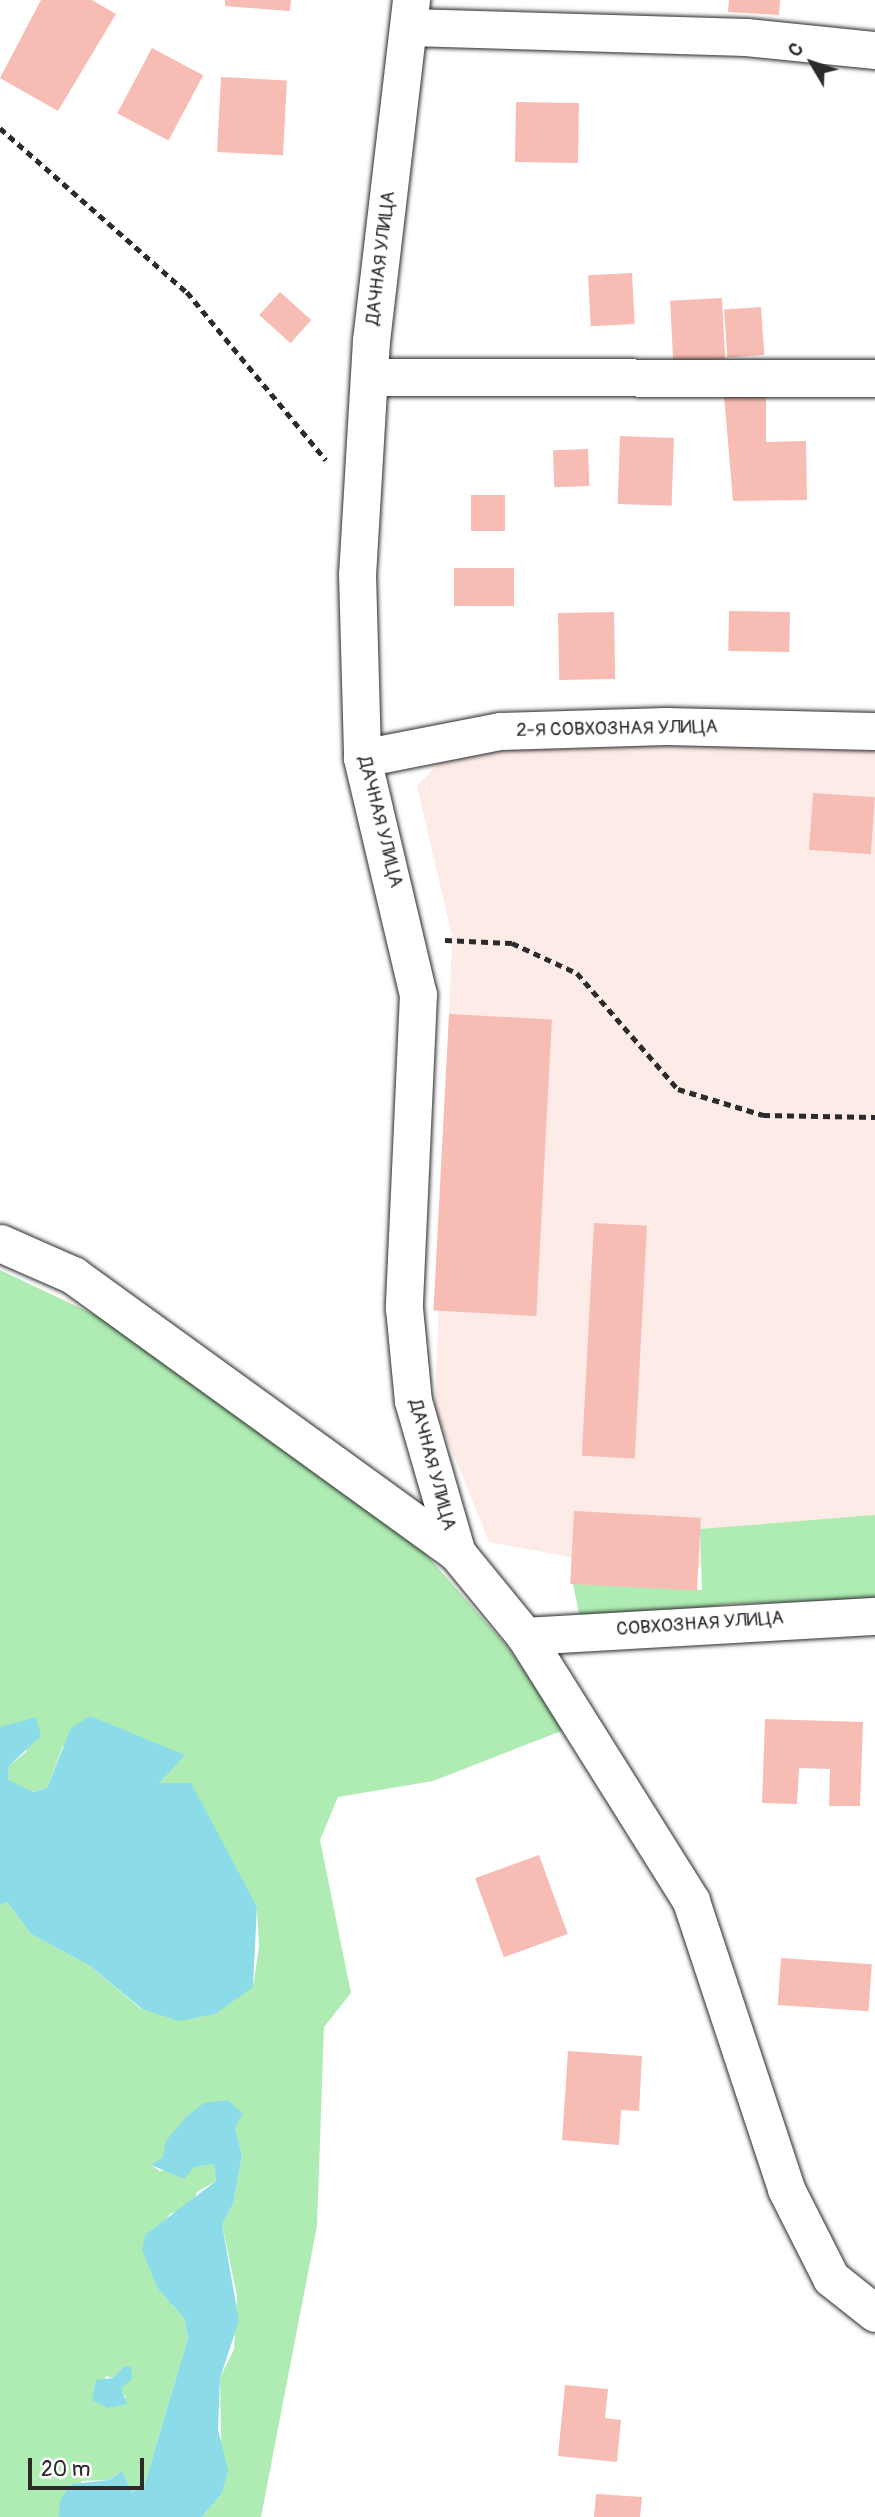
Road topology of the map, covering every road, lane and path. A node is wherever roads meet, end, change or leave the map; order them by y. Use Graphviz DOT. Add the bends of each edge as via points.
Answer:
graph roads {
  1 [pos="410,13"];
  2 [pos="875,50"];
  3 [pos="0,128"];
  4 [pos="370,377"];
  5 [pos="875,378"];
  6 [pos="363,503"];
  7 [pos="875,731"];
  8 [pos="362,758"];
  9 [pos="409,939"];
  10 [pos="875,1117"];
  11 [pos="0,1243"];
  12 [pos="457,1553"];
  13 [pos="875,1616"];
  14 [pos="525,1636"];
  15 [pos="875,2312"];
  1 -- 2 [label="street"];
  1 -- 4 [label="street, ДАЧНАЯ УЛИЦА"];
  3 -- 6 [label="path" via="187,292"];
  4 -- 5 [label="street"];
  4 -- 6 [label="street, ДАЧНАЯ УЛИЦА"];
  6 -- 8 [label="street, ДАЧНАЯ УЛИЦА" via="358,574"];
  7 -- 8 [label="street, 2-Я СОВХОЗНАЯ УЛИЦА" via="666,726 500,731"];
  8 -- 9 [label="street, ДАЧНАЯ УЛИЦА"];
  9 -- 10 [label="path" via="512,943 577,973 678,1089 763,1115"];
  9 -- 12 [label="street, ДАЧНАЯ УЛИЦА" via="418,994 404,1308 413,1401"];
  11 -- 12 [label="street" via="73,1275"];
  12 -- 14 [label="street"];
  13 -- 14 [label="street, СОВХОЗНАЯ УЛИЦА"];
  14 -- 15 [label="street" via="691,1902 786,2189 831,2278"];
}
